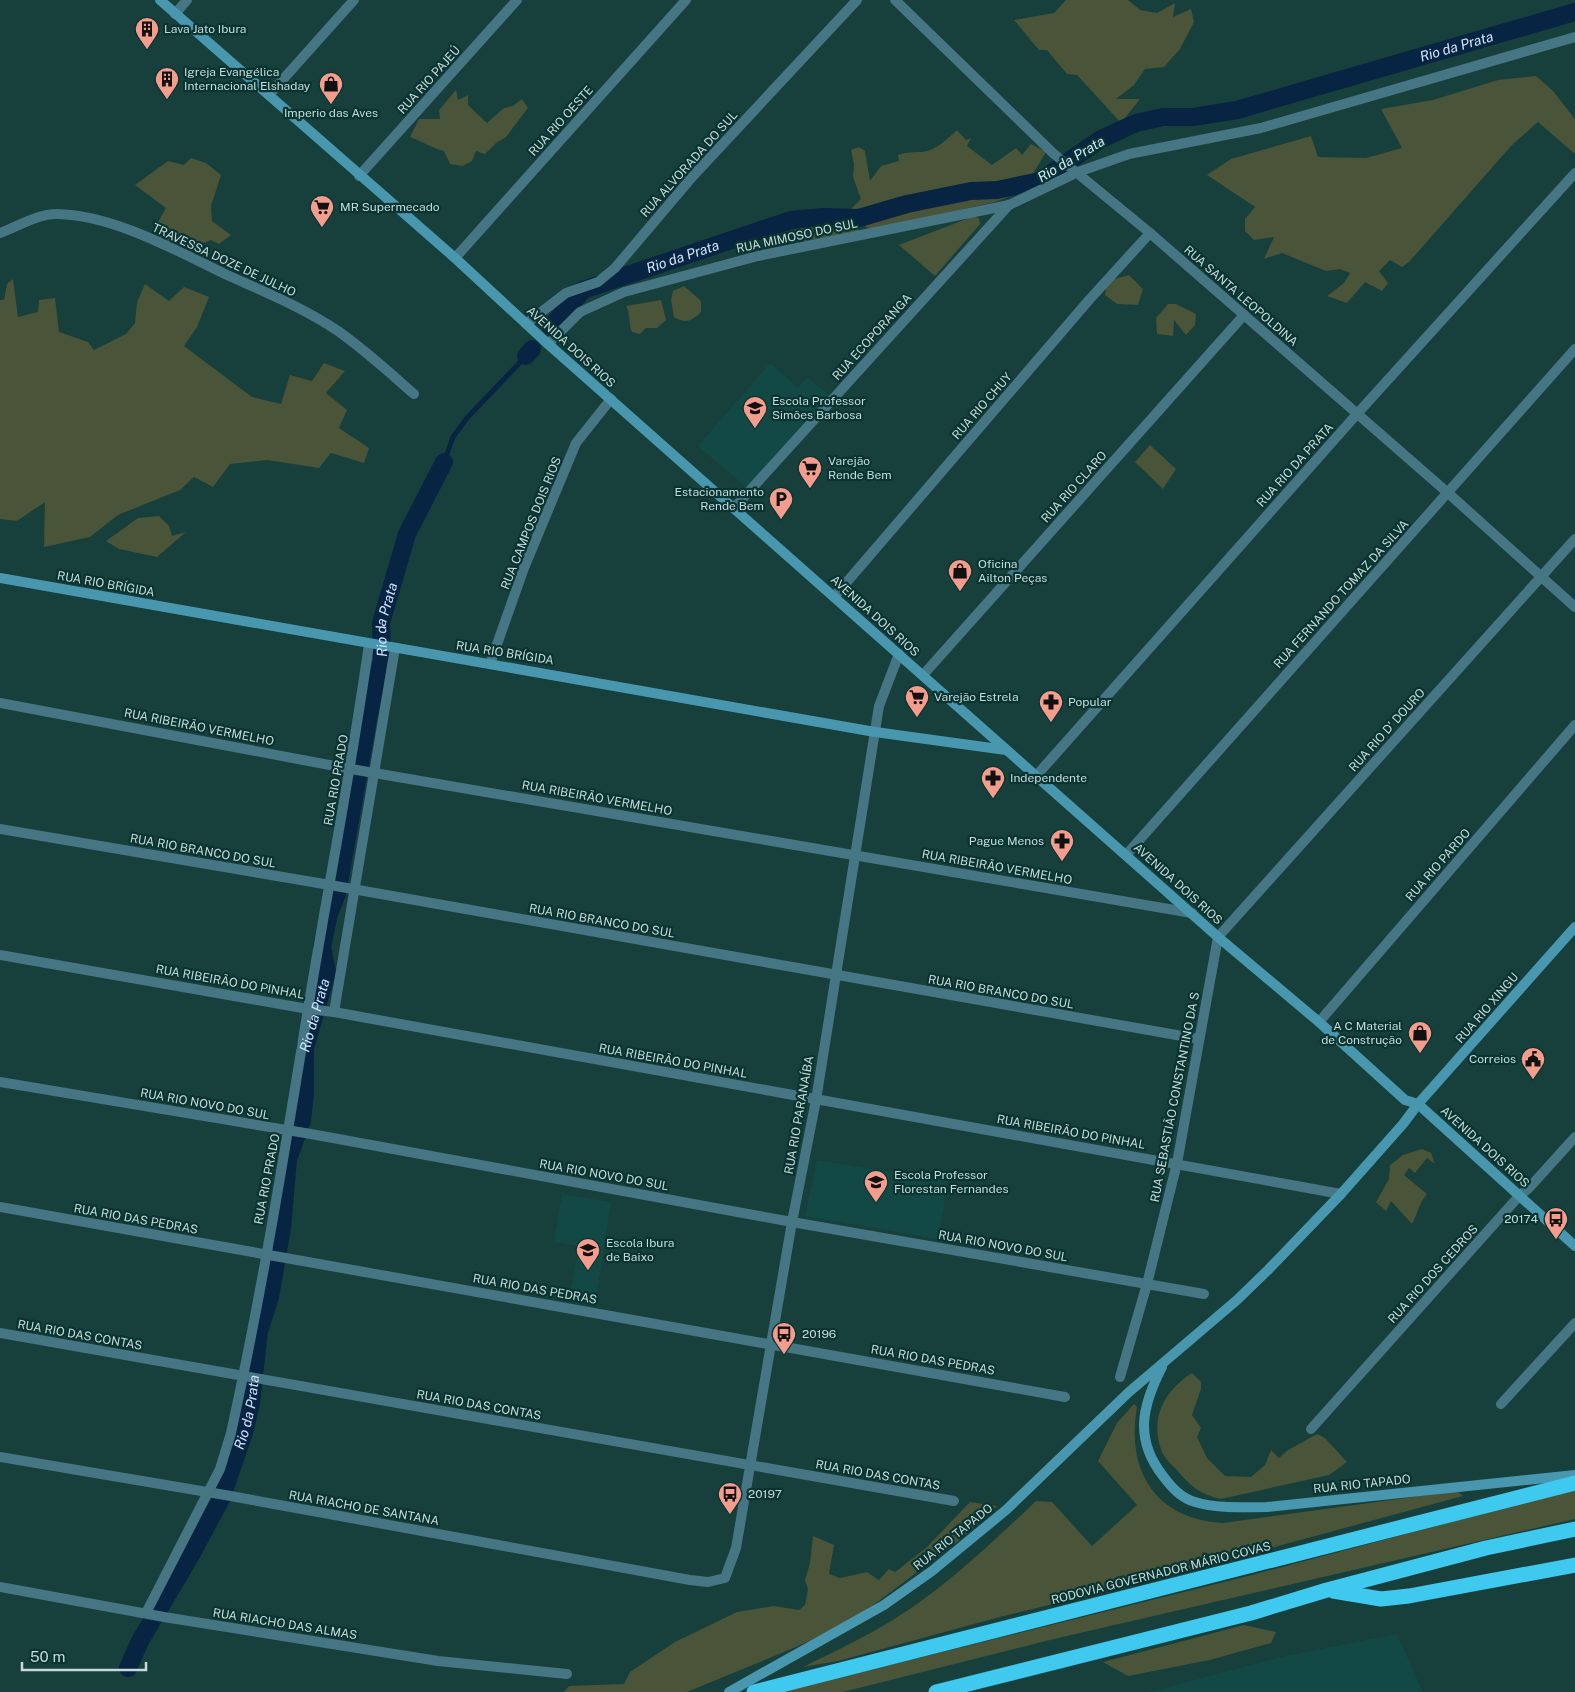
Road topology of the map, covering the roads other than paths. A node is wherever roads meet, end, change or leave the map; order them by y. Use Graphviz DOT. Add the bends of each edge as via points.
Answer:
graph roads {
  1 [pos="160,0"];
  2 [pos="188,0"];
  3 [pos="354,0"];
  4 [pos="517,0"];
  5 [pos="686,0"];
  6 [pos="857,0"];
  7 [pos="895,0"];
  8 [pos="175,14"];
  9 [pos="1575,37"];
  10 [pos="269,95"];
  11 [pos="1075,170"];
  12 [pos="1575,173"];
  13 [pos="358,176"];
  14 [pos="1009,205"];
  15 [pos="0,233"];
  16 [pos="1150,233"];
  17 [pos="455,258"];
  18 [pos="1244,315"];
  19 [pos="526,324"];
  20 [pos="548,344"];
  21 [pos="1575,349"];
  22 [pos="414,394"];
  23 [pos="611,399"];
  24 [pos="1357,414"];
  25 [pos="1448,492"];
  26 [pos="734,508"];
  27 [pos="1575,539"];
  28 [pos="1540,577"];
  29 [pos="0,578"];
  30 [pos="834,597"];
  31 [pos="1575,607"];
  32 [pos="371,644"];
  33 [pos="394,648"];
  34 [pos="899,654"];
  35 [pos="490,664"];
  36 [pos="922,675"];
  37 [pos="0,703"];
  38 [pos="1575,725"];
  39 [pos="876,732"];
  40 [pos="1007,750"];
  41 [pos="354,769"];
  42 [pos="374,772"];
  43 [pos="1036,776"];
  44 [pos="0,829"];
  45 [pos="1126,855"];
  46 [pos="857,856"];
  47 [pos="332,886"];
  48 [pos="352,890"];
  49 [pos="1192,913"];
  50 [pos="1575,928"];
  51 [pos="1218,937"];
  52 [pos="0,954"];
  53 [pos="836,975"];
  54 [pos="309,1009"];
  55 [pos="332,1012"];
  56 [pos="1319,1022"];
  57 [pos="1199,1039"];
  58 [pos="0,1082"];
  59 [pos="816,1100"];
  60 [pos="1418,1104"];
  61 [pos="291,1132"];
  62 [pos="1575,1137"];
  63 [pos="1177,1163"];
  64 [pos="1341,1194"];
  65 [pos="1520,1194"];
  66 [pos="0,1206"];
  67 [pos="792,1222"];
  68 [pos="1575,1246"];
  69 [pos="267,1256"];
  70 [pos="1147,1284"];
  71 [pos="1204,1294"];
  72 [pos="1575,1323"];
  73 [pos="0,1333"];
  74 [pos="772,1343"];
  75 [pos="1164,1363"];
  76 [pos="244,1377"];
  77 [pos="1120,1377"];
  78 [pos="1065,1397"];
  79 [pos="1502,1404"];
  80 [pos="1311,1430"];
  81 [pos="0,1457"];
  82 [pos="751,1466"];
  83 [pos="1575,1475"];
  84 [pos="1575,1483"];
  85 [pos="209,1493"];
  86 [pos="954,1501"];
  87 [pos="1575,1529"];
  88 [pos="1575,1564"];
  89 [pos="722,1580"];
  90 [pos="0,1587"];
  91 [pos="1327,1590"];
  92 [pos="152,1614"];
  93 [pos="567,1674"];
  94 [pos="729,1692"];
  95 [pos="754,1692"];
  96 [pos="936,1692"];
  1 -- 8 [label="main road, AVENIDA DOIS RIOS"];
  2 -- 8 [label="street"];
  3 -- 10 [label="street"];
  4 -- 13 [label="street, RUA RIO PAJEÚ"];
  5 -- 17 [label="street, RUA RIO OESTE"];
  6 -- 19 [label="street, RUA ALVORADA DO SUL" via="693,176 615,268 598,282 566,293"];
  7 -- 11 [label="street, RUA SANTA LEOPOLDINA"];
  8 -- 10 [label="main road, AVENIDA DOIS RIOS"];
  9 -- 11 [label="street" via="1228,136 1146,149"];
  10 -- 13 [label="main road, AVENIDA DOIS RIOS"];
  11 -- 14 [label="street"];
  11 -- 16 [label="street, RUA SANTA LEOPOLDINA"];
  12 -- 24 [label="street, RUA RIO DA PRATA"];
  13 -- 17 [label="main road, AVENIDA DOIS RIOS"];
  14 -- 20 [label="street, RUA MIMOSO DO SUL" via="758,256 624,292 580,312"];
  14 -- 26 [label="street, RUA ECOPORANGA"];
  15 -- 22 [label="street, TRAVESSA DOZE DE JULHO" via="44,215 55,214 82,217 138,234 254,285 322,321 365,351"];
  16 -- 18 [label="street, RUA SANTA LEOPOLDINA"];
  16 -- 30 [label="street, RUA RIO CHUY"];
  17 -- 19 [label="main road, AVENIDA DOIS RIOS"];
  18 -- 24 [label="street, RUA SANTA LEOPOLDINA"];
  18 -- 36 [label="street, RUA RIO CLARO"];
  19 -- 20 [label="main road, AVENIDA DOIS RIOS"];
  20 -- 23 [label="main road, AVENIDA DOIS RIOS"];
  21 -- 25 [label="street, RUA FERNANDO TOMAZ DA SILVA"];
  23 -- 26 [label="main road, AVENIDA DOIS RIOS"];
  23 -- 35 [label="street, RUA CAMPOS DOIS RIOS" via="576,443 524,568"];
  24 -- 25 [label="street, RUA SANTA LEOPOLDINA"];
  24 -- 43 [label="street, RUA RIO DA PRATA"];
  25 -- 28 [label="street, RUA SANTA LEOPOLDINA"];
  25 -- 45 [label="street, RUA FERNANDO TOMAZ DA SILVA"];
  26 -- 30 [label="main road, AVENIDA DOIS RIOS"];
  27 -- 28 [label="street, RUA RIO D' DOURO"];
  28 -- 31 [label="street, RUA SANTA LEOPOLDINA"];
  28 -- 51 [label="street, RUA RIO D' DOURO"];
  29 -- 32 [label="main road, RUA RIO BRÍGIDA"];
  30 -- 34 [label="main road, AVENIDA DOIS RIOS"];
  32 -- 33 [label="main road, RUA RIO BRÍGIDA"];
  32 -- 41 [label="street, RUA RIO PRADO"];
  33 -- 35 [label="main road, RUA RIO BRÍGIDA"];
  33 -- 42 [label="street"];
  34 -- 36 [label="main road, AVENIDA DOIS RIOS"];
  34 -- 39 [label="street, RUA RIO PARANAÍBA" via="883,692"];
  35 -- 39 [label="main road, RUA RIO BRÍGIDA"];
  36 -- 40 [label="main road, AVENIDA DOIS RIOS"];
  37 -- 41 [label="street, RUA RIBEIRÃO VERMELHO"];
  38 -- 56 [label="street, RUA RIO PARDO"];
  39 -- 40 [label="main road, RUA RIO BRÍGIDA"];
  39 -- 46 [label="street, RUA RIO PARANAÍBA"];
  40 -- 43 [label="main road, AVENIDA DOIS RIOS"];
  41 -- 42 [label="street, RUA RIBEIRÃO VERMELHO"];
  41 -- 47 [label="street, RUA RIO PRADO"];
  42 -- 46 [label="street, RUA RIBEIRÃO VERMELHO"];
  42 -- 48 [label="street"];
  43 -- 45 [label="main road, AVENIDA DOIS RIOS"];
  44 -- 47 [label="street, RUA RIO BRANCO DO SUL"];
  45 -- 49 [label="main road, AVENIDA DOIS RIOS"];
  46 -- 49 [label="street, RUA RIBEIRÃO VERMELHO"];
  46 -- 53 [label="street, RUA RIO PARANAÍBA"];
  47 -- 48 [label="street, RUA RIO BRANCO DO SUL"];
  47 -- 54 [label="street, RUA RIO PRADO"];
  48 -- 53 [label="street, RUA RIO BRANCO DO SUL"];
  48 -- 55 [label="street"];
  49 -- 51 [label="main road, AVENIDA DOIS RIOS"];
  50 -- 60 [label="main road, RUA RIO XINGU"];
  51 -- 56 [label="main road, AVENIDA DOIS RIOS"];
  51 -- 57 [label="street, RUA SEBASTIÃO CONSTANTINO DA S"];
  52 -- 54 [label="street, RUA RIBEIRÃO DO PINHAL"];
  53 -- 57 [label="street, RUA RIO BRANCO DO SUL"];
  53 -- 59 [label="street, RUA RIO PARANAÍBA"];
  54 -- 55 [label="street, RUA RIBEIRÃO DO PINHAL"];
  54 -- 61 [label="street, RUA RIO PRADO"];
  55 -- 59 [label="street, RUA RIBEIRÃO DO PINHAL"];
  56 -- 60 [label="main road, AVENIDA DOIS RIOS" via="1405,1100"];
  57 -- 63 [label="street, RUA SEBASTIÃO CONSTANTINO DA S"];
  58 -- 61 [label="street, RUA RIO NOVO DO SUL"];
  59 -- 63 [label="street, RUA RIBEIRÃO DO PINHAL"];
  59 -- 67 [label="street, RUA RIO PARANAÍBA"];
  60 -- 64 [label="main road, RUA RIO TAPADO"];
  60 -- 65 [label="main road, AVENIDA DOIS RIOS"];
  61 -- 67 [label="street, RUA RIO NOVO DO SUL"];
  61 -- 69 [label="street, RUA RIO PRADO"];
  62 -- 65 [label="street, RUA RIO DOS CEDROS"];
  63 -- 64 [label="street, RUA RIBEIRÃO DO PINHAL"];
  63 -- 70 [label="street, RUA SEBASTIÃO CONSTANTINO DA S"];
  64 -- 75 [label="main road, RUA RIO TAPADO" via="1240,1298"];
  65 -- 68 [label="main road, AVENIDA DOIS RIOS"];
  65 -- 80 [label="street, RUA RIO DOS CEDROS"];
  66 -- 69 [label="street, RUA RIO DAS PEDRAS"];
  67 -- 70 [label="street, RUA RIO NOVO DO SUL"];
  67 -- 74 [label="street, RUA RIO PARANAÍBA"];
  69 -- 74 [label="street, RUA RIO DAS PEDRAS"];
  69 -- 76 [label="street, RUA RIO PRADO"];
  70 -- 71 [label="street, RUA RIO NOVO DO SUL"];
  70 -- 77 [label="street, RUA SEBASTIÃO CONSTANTINO DA S"];
  72 -- 79 [label="street"];
  73 -- 76 [label="street, RUA RIO DAS CONTAS"];
  74 -- 78 [label="street, RUA RIO DAS PEDRAS"];
  74 -- 82 [label="street, RUA RIO PARANAÍBA"];
  75 -- 83 [label="main road, RUA RIO TAPADO" via="1150,1390 1145,1412 1147,1452 1173,1489 1196,1503 1217,1507 1267,1507"];
  75 -- 94 [label="main road, RUA RIO TAPADO" via="1129,1392 1006,1510 932,1571 884,1605"];
  76 -- 82 [label="street, RUA RIO DAS CONTAS"];
  76 -- 85 [label="street, RUA RIO PRADO" via="225,1454"];
  81 -- 85 [label="street, RUA RIACHO DE SANTANA"];
  82 -- 86 [label="street, RUA RIO DAS CONTAS"];
  82 -- 89 [label="street, RUA RIO PARANAÍBA" via="736,1548 728,1573"];
  84 -- 95 [label="highway, RODOVIA GOVERNADOR MÁRIO COVAS"];
  85 -- 89 [label="street, RUA RIACHO DE SANTANA" via="690,1580"];
  85 -- 92 [label="street, RUA RIO PRADO"];
  87 -- 91 [label="highway" via="1486,1548"];
  88 -- 91 [label="highway" via="1381,1599"];
  90 -- 92 [label="street, RUA RIACHO DAS ALMAS"];
  91 -- 96 [label="highway" via="1251,1613"];
  92 -- 93 [label="street, RUA RIACHO DAS ALMAS" via="438,1660"];
}
